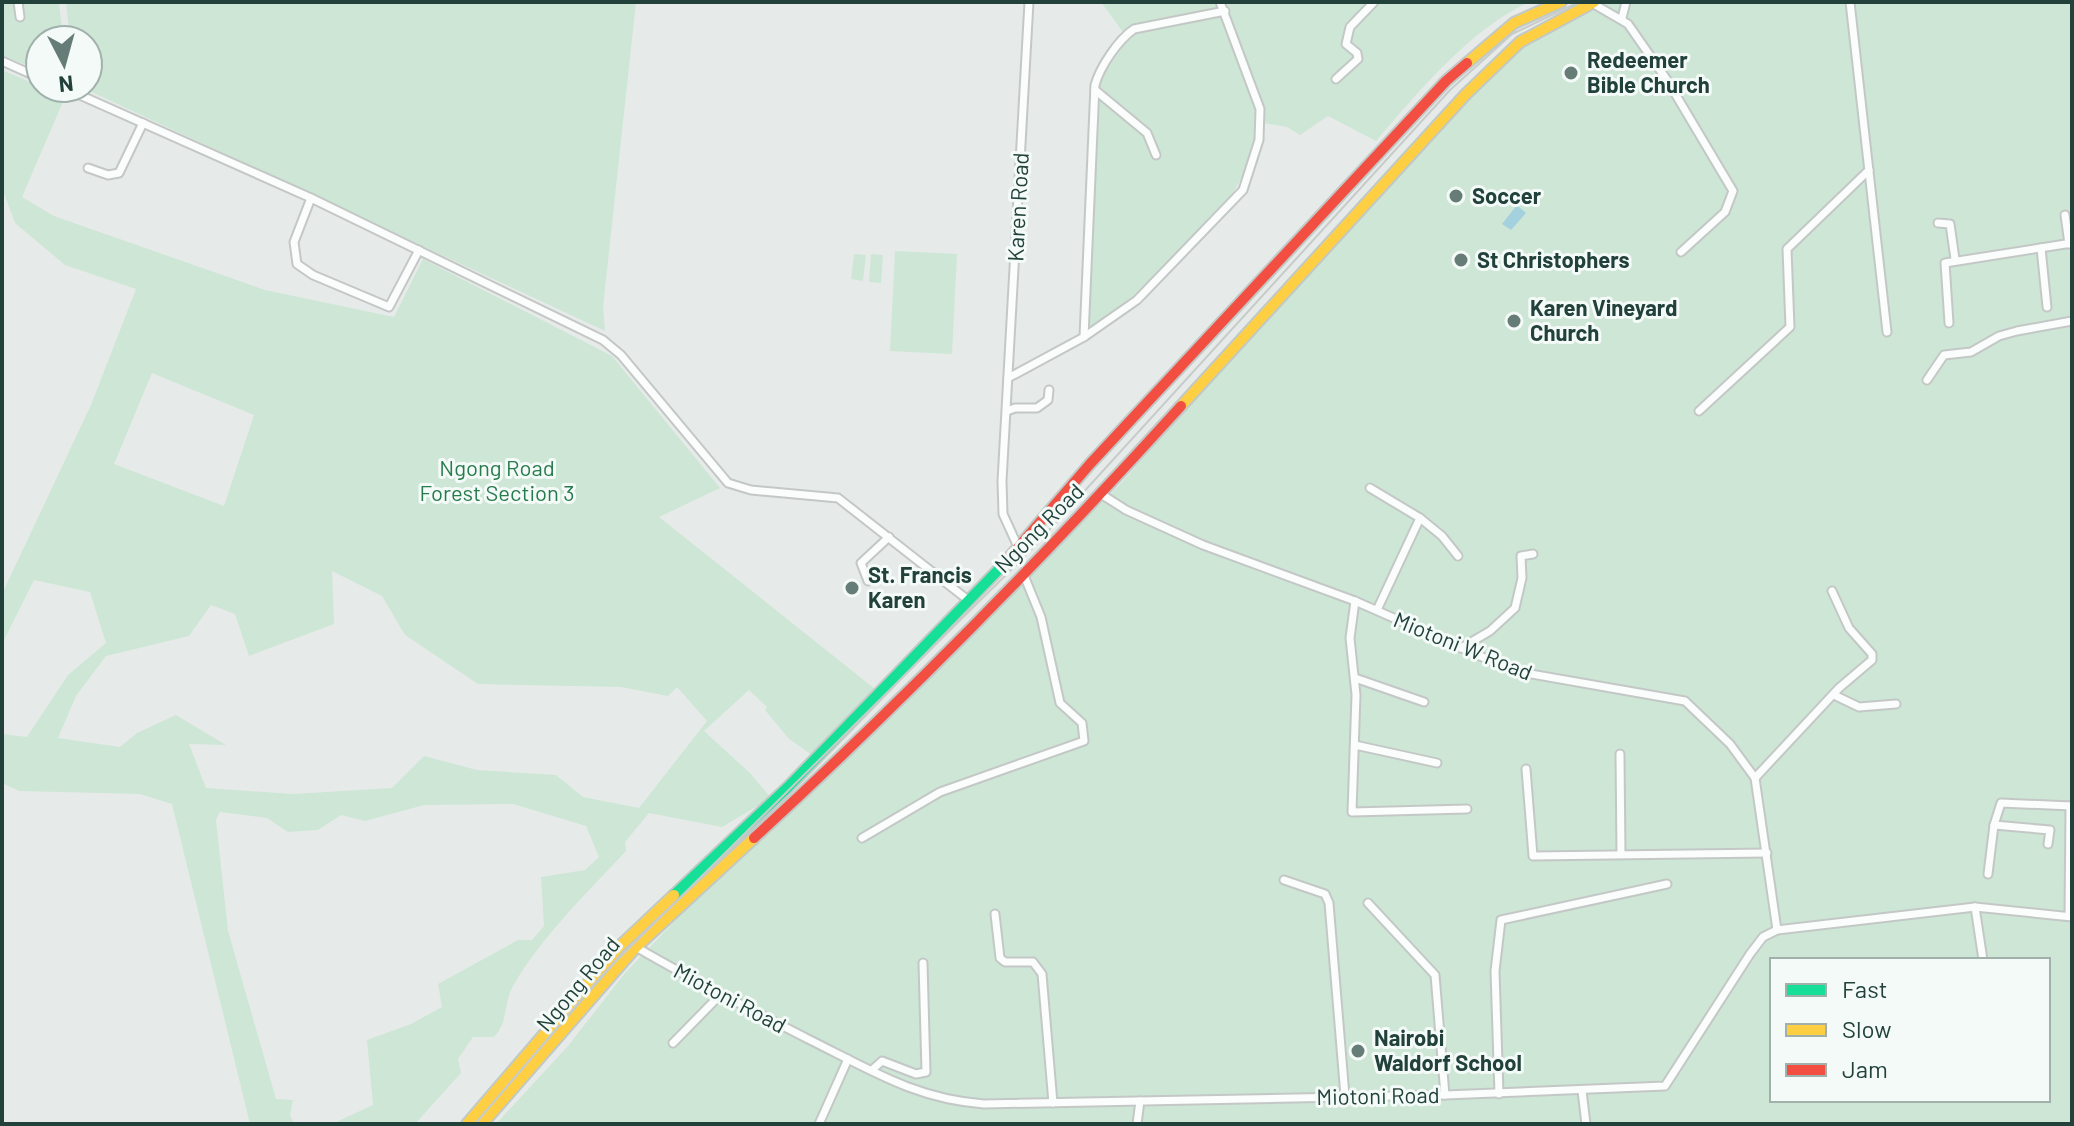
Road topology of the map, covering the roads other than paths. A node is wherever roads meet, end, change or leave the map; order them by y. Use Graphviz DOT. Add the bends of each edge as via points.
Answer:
graph roads {
  1 [pos="18,2"];
  2 [pos="1029,2"];
  3 [pos="1220,2"];
  4 [pos="1374,2"];
  5 [pos="1561,2"];
  6 [pos="1593,2"];
  7 [pos="1626,2"];
  8 [pos="1850,2"];
  9 [pos="1225,11"];
  10 [pos="20,17"];
  11 [pos="1622,18"];
  12 [pos="2,61"];
  13 [pos="24,71"];
  14 [pos="1336,79"];
  15 [pos="1095,90"];
  16 [pos="1432,99"];
  17 [pos="100,104"];
  18 [pos="1451,112"];
  19 [pos="143,123"];
  20 [pos="1394,139"];
  21 [pos="1415,151"];
  22 [pos="1156,155"];
  23 [pos="88,168"];
  24 [pos="1869,170"];
  25 [pos="311,198"];
  26 [pos="2065,215"];
  27 [pos="1938,223"];
  28 [pos="2070,243"];
  29 [pos="2041,248"];
  30 [pos="419,250"];
  31 [pos="1681,252"];
  32 [pos="1955,259"];
  33 [pos="2047,307"];
  34 [pos="2072,321"];
  35 [pos="1949,323"];
  36 [pos="1887,332"];
  37 [pos="1084,337"];
  38 [pos="1008,378"];
  39 [pos="1927,380"];
  40 [pos="1049,390"];
  41 [pos="1007,411"];
  42 [pos="1699,411"];
  43 [pos="1370,488"];
  44 [pos="1101,494"];
  45 [pos="1420,518"];
  46 [pos="889,537"];
  47 [pos="1019,549"];
  48 [pos="1533,554"];
  49 [pos="1458,556"];
  50 [pos="1023,573"];
  51 [pos="868,581"];
  52 [pos="1832,591"];
  53 [pos="968,600"];
  54 [pos="1355,601"];
  55 [pos="1377,610"];
  56 [pos="1461,648"];
  57 [pos="1355,678"];
  58 [pos="886,687"];
  59 [pos="1834,695"];
  60 [pos="902,698"];
  61 [pos="1424,702"];
  62 [pos="1896,704"];
  63 [pos="1355,745"];
  64 [pos="1620,754"];
  65 [pos="1437,763"];
  66 [pos="1526,769"];
  67 [pos="1755,778"];
  68 [pos="2071,806"];
  69 [pos="1467,809"];
  70 [pos="1994,825"];
  71 [pos="862,838"];
  72 [pos="2048,844"];
  73 [pos="1767,853"];
  74 [pos="1621,854"];
  75 [pos="1988,874"];
  76 [pos="1284,880"];
  77 [pos="1667,884"];
  78 [pos="1368,903"];
  79 [pos="1975,907"];
  80 [pos="995,914"];
  81 [pos="2070,917"];
  82 [pos="1777,930"];
  83 [pos="636,947"];
  84 [pos="1983,958"];
  85 [pos="923,963"];
  86 [pos="721,994"];
  87 [pos="673,1043"];
  88 [pos="848,1059"];
  89 [pos="872,1070"];
  90 [pos="1582,1091"];
  91 [pos="1499,1094"];
  92 [pos="1445,1095"];
  93 [pos="1345,1096"];
  94 [pos="1140,1101"];
  95 [pos="1053,1103"];
  96 [pos="467,1124"];
  97 [pos="482,1124"];
  98 [pos="819,1124"];
  99 [pos="1137,1124"];
  100 [pos="1586,1124"];
  1 -- 10 [label="street"];
  2 -- 38 [label="street, Karen Road"];
  3 -- 9 [label="street"];
  4 -- 14 [label="street" via="1350,27 1346,44 1358,59"];
  5 -- 16 [label="main road, Ngong Road" via="1490,40"];
  6 -- 11 [label="street"];
  6 -- 18 [label="main road, Ngong Road" via="1520,42"];
  7 -- 11 [label="street"];
  8 -- 24 [label="street"];
  9 -- 15 [label="street" via="1129,32 1101,70"];
  9 -- 37 [label="street" via="1260,109 1259,140 1243,190 1137,300"];
  11 -- 31 [label="street" via="1667,80 1733,191 1725,212"];
  12 -- 13 [label="street"];
  15 -- 22 [label="street" via="1147,133"];
  15 -- 37 [label="street"];
  16 -- 18 [label="main road" via="1431,115 1443,118"];
  16 -- 20 [label="main road, Ngong Road"];
  17 -- 19 [label="street"];
  18 -- 21 [label="main road, Ngong Road"];
  19 -- 23 [label="street" via="119,173"];
  19 -- 25 [label="street"];
  20 -- 21 [label="main road" via="1410,137"];
  20 -- 47 [label="main road, Ngong Road" via="1090,464"];
  21 -- 44 [label="main road, Ngong Road"];
  24 -- 36 [label="street"];
  24 -- 42 [label="street" via="1787,249 1790,327"];
  25 -- 30 [label="street"];
  25 -- 30 [label="street" via="292,247 297,264 313,275 389,307"];
  26 -- 28 [label="street"];
  27 -- 32 [label="street" via="1950,224"];
  28 -- 29 [label="street"];
  29 -- 32 [label="street"];
  29 -- 33 [label="street"];
  30 -- 46 [label="street" via="611,345 737,488 838,498"];
  32 -- 35 [label="street" via="1944,267"];
  34 -- 39 [label="street" via="2017,331 1971,352 1944,355"];
  37 -- 38 [label="street"];
  38 -- 41 [label="street, Karen Road"];
  40 -- 41 [label="street" via="1048,400 1040,406"];
  41 -- 47 [label="street, Karen Road" via="1003,514"];
  43 -- 45 [label="street"];
  44 -- 50 [label="main road, Ngong Road"];
  44 -- 54 [label="street, Miotoni W Road" via="1203,545"];
  45 -- 49 [label="street"];
  45 -- 55 [label="street"];
  46 -- 51 [label="street" via="861,563"];
  46 -- 53 [label="street"];
  47 -- 53 [label="main road, Ngong Road"];
  48 -- 56 [label="street" via="1521,556 1521,588 1511,614"];
  50 -- 60 [label="main road, Ngong Road"];
  50 -- 71 [label="street" via="1041,617 1060,703 1082,723 1084,741 940,792"];
  52 -- 59 [label="street" via="1849,628 1872,657"];
  53 -- 58 [label="main road, Ngong Road"];
  54 -- 55 [label="street, Miotoni W Road"];
  54 -- 57 [label="street" via="1350,638"];
  55 -- 56 [label="street, Miotoni W Road"];
  56 -- 67 [label="street, Miotoni W Road" via="1524,674 1685,701 1730,744"];
  57 -- 61 [label="street"];
  57 -- 63 [label="street"];
  58 -- 60 [label="main road" via="891,697"];
  58 -- 96 [label="main road, Ngong Road" via="620,946"];
  59 -- 62 [label="street" via="1859,707"];
  59 -- 67 [label="street"];
  60 -- 83 [label="main road, Ngong Road"];
  63 -- 65 [label="street"];
  63 -- 69 [label="street" via="1352,812"];
  64 -- 74 [label="street"];
  66 -- 74 [label="street" via="1533,856"];
  67 -- 73 [label="street, Miotoni W Road"];
  68 -- 70 [label="street" via="2001,803"];
  68 -- 81 [label="street"];
  70 -- 72 [label="street" via="2050,830"];
  70 -- 75 [label="street"];
  73 -- 74 [label="street"];
  73 -- 82 [label="street, Miotoni W Road"];
  76 -- 93 [label="street" via="1328,898"];
  77 -- 91 [label="street" via="1501,920 1495,971"];
  78 -- 92 [label="street" via="1435,975"];
  79 -- 81 [label="street"];
  79 -- 82 [label="street"];
  79 -- 84 [label="street"];
  80 -- 95 [label="street" via="1000,958 1033,962 1042,974"];
  82 -- 90 [label="street, Miotoni Road" via="1763,937 1750,954 1669,1083"];
  83 -- 86 [label="street, Miotoni Road"];
  83 -- 97 [label="main road, Ngong Road"];
  85 -- 89 [label="street" via="926,1072 916,1074 884,1061"];
  86 -- 87 [label="street"];
  86 -- 88 [label="street, Miotoni Road"];
  88 -- 89 [label="street, Miotoni Road"];
  88 -- 98 [label="street"];
  89 -- 95 [label="street, Miotoni Road" via="943,1101"];
  90 -- 91 [label="street, Miotoni Road"];
  90 -- 100 [label="street"];
  91 -- 92 [label="street, Miotoni Road"];
  92 -- 93 [label="street, Miotoni Road"];
  93 -- 94 [label="street, Miotoni Road"];
  94 -- 95 [label="street, Miotoni Road"];
  94 -- 99 [label="street"];
}
